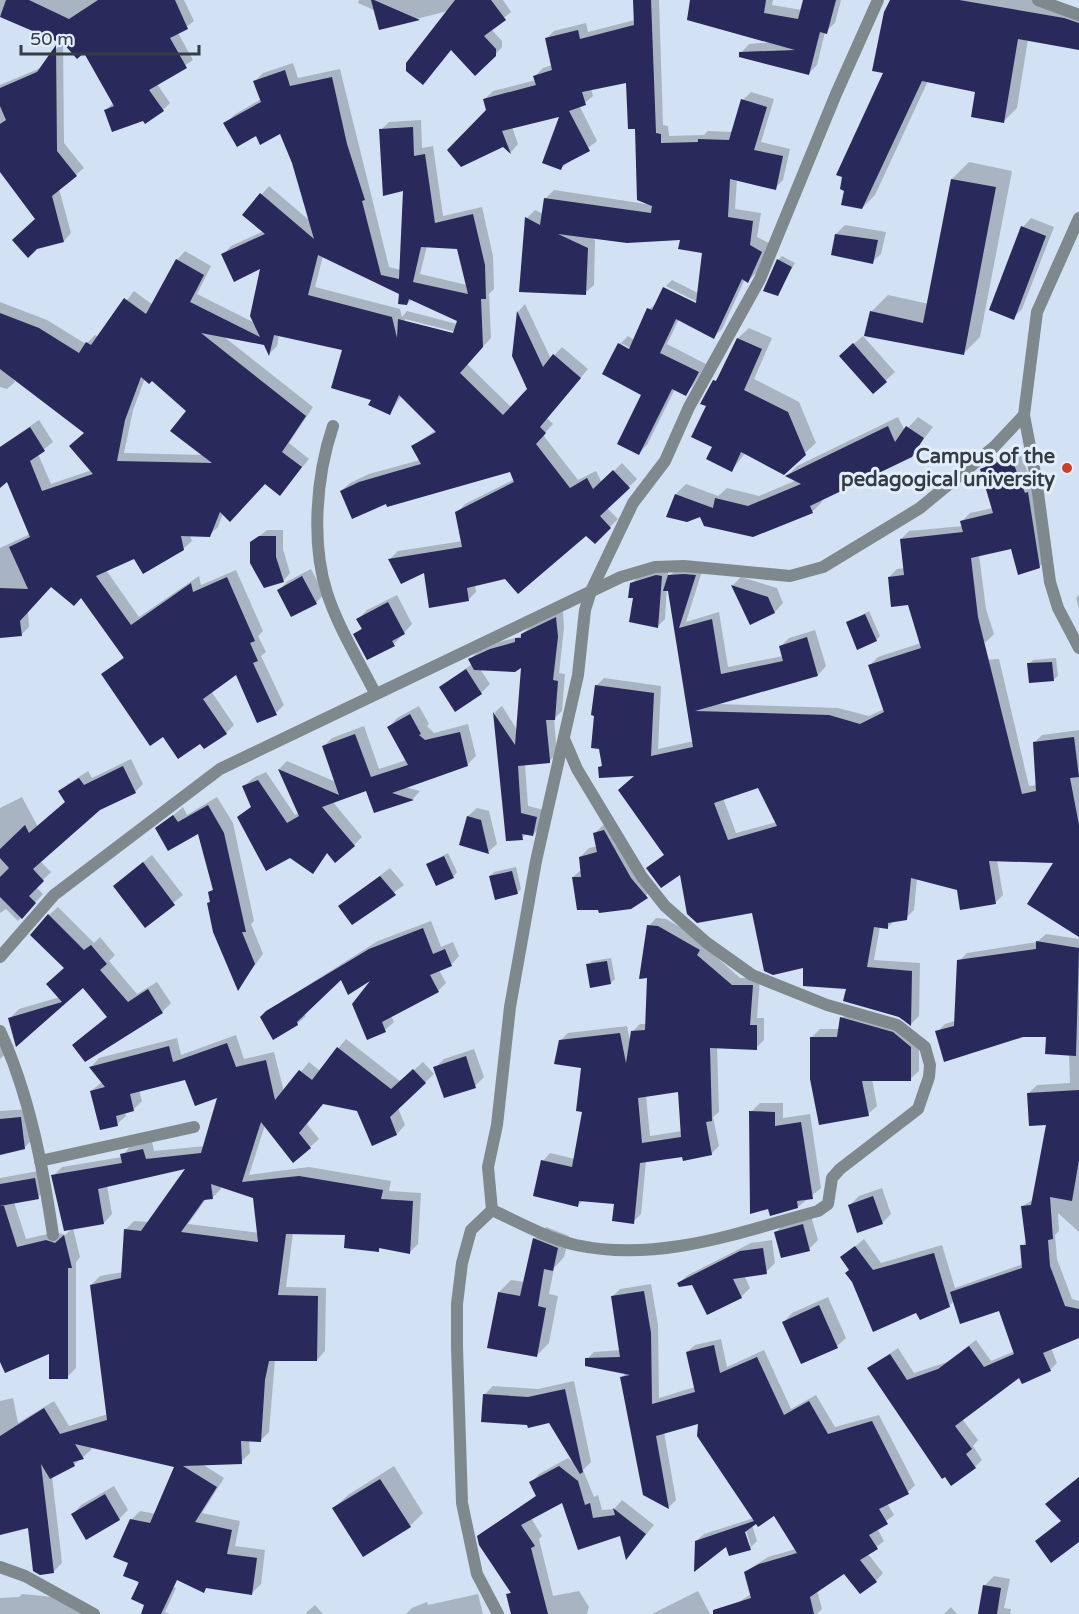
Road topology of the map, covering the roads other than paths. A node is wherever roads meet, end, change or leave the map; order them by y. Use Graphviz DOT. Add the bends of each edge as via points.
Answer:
graph roads {
  1 [pos="878,0"];
  2 [pos="1038,0"];
  3 [pos="1079,15"];
  4 [pos="1079,218"];
  5 [pos="1024,415"];
  6 [pos="333,426"];
  7 [pos="591,591"];
  8 [pos="1079,648"];
  9 [pos="375,693"];
  10 [pos="565,741"];
  11 [pos="0,957"];
  12 [pos="0,1031"];
  13 [pos="194,1127"];
  14 [pos="40,1161"];
  15 [pos="492,1210"];
  16 [pos="52,1235"];
  17 [pos="0,1567"];
  18 [pos="94,1614"];
  19 [pos="498,1614"];
  1 -- 7 [label="street" via="760,279 689,407 664,461 633,503"];
  2 -- 3 [label="street"];
  4 -- 5 [label="street" via="1037,312"];
  5 -- 7 [label="street" via="994,447 920,508 823,567 790,576 655,567"];
  5 -- 8 [label="street" via="1050,582 1058,608"];
  6 -- 9 [label="street" via="319,477 322,576"];
  7 -- 9 [label="street"];
  7 -- 10 [label="street"];
  9 -- 11 [label="street" via="220,769 54,895"];
  10 -- 15 [label="street" via="536,861 510,1007 488,1167"];
  10 -- 15 [label="street" via="577,769 642,877 665,906 752,975 827,1005 897,1024 925,1047 929,1077 918,1109 840,1169 832,1178 828,1204 818,1211 707,1242 641,1250 576,1245 546,1236"];
  12 -- 14 [label="street"];
  13 -- 14 [label="street"];
  14 -- 16 [label="street"];
  15 -- 19 [label="street" via="471,1230 462,1263 457,1347 462,1503 477,1574"];
  17 -- 18 [label="street" via="25,1576"];
}
